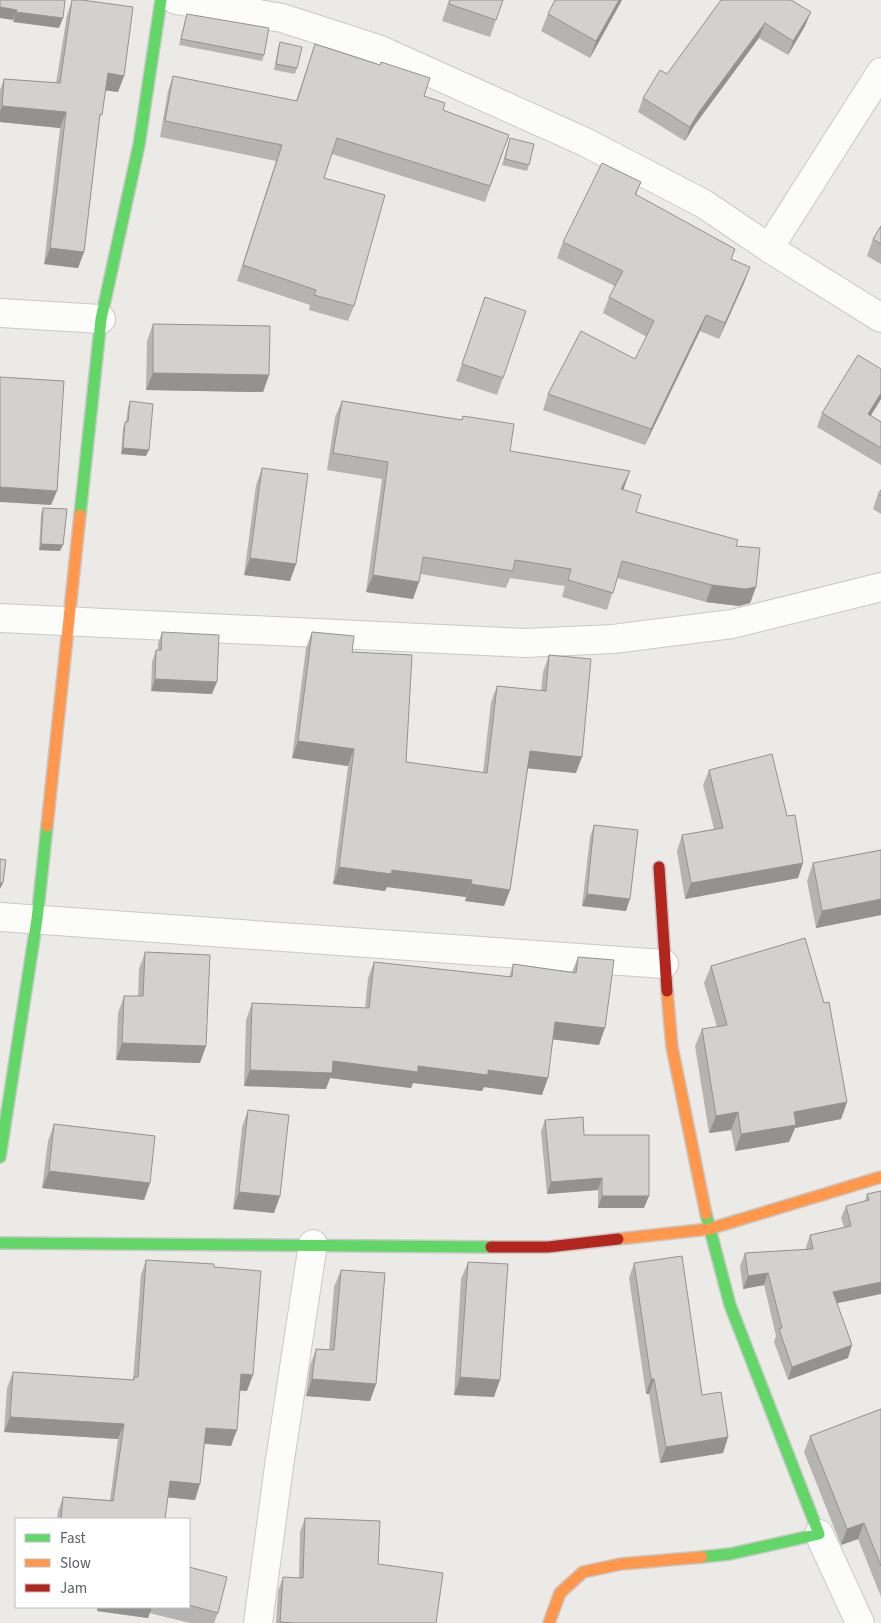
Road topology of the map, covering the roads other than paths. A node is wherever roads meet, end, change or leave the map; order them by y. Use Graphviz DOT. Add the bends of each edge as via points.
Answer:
graph roads {
  1 [pos="161,0"];
  2 [pos="176,0"];
  3 [pos="881,72"];
  4 [pos="769,248"];
  5 [pos="0,313"];
  6 [pos="881,318"];
  7 [pos="101,319"];
  8 [pos="881,587"];
  9 [pos="0,618"];
  10 [pos="69,622"];
  11 [pos="659,867"];
  12 [pos="0,918"];
  13 [pos="37,919"];
  14 [pos="664,964"];
  15 [pos="0,1157"];
  16 [pos="881,1177"];
  17 [pos="709,1229"];
  18 [pos="0,1243"];
  19 [pos="313,1244"];
  20 [pos="819,1534"];
  21 [pos="258,1623"];
  22 [pos="549,1623"];
  23 [pos="860,1623"];
  1 -- 7 [label="street" via="139,145"];
  2 -- 4 [label="street" via="282,18 378,50 593,146 704,204"];
  3 -- 4 [label="street"];
  4 -- 6 [label="street"];
  5 -- 7 [label="street"];
  7 -- 10 [label="street"];
  8 -- 10 [label="street" via="732,624 613,639 525,643"];
  9 -- 10 [label="street"];
  10 -- 13 [label="street"];
  11 -- 14 [label="street"];
  12 -- 13 [label="street"];
  13 -- 14 [label="street"];
  13 -- 15 [label="street"];
  14 -- 17 [label="street" via="672,1047"];
  16 -- 17 [label="street"];
  17 -- 19 [label="street" via="548,1247"];
  17 -- 20 [label="street" via="730,1305"];
  18 -- 19 [label="street"];
  19 -- 21 [label="street"];
  20 -- 22 [label="street" via="730,1554 621,1564 583,1572 560,1594"];
  20 -- 23 [label="street"];
}
